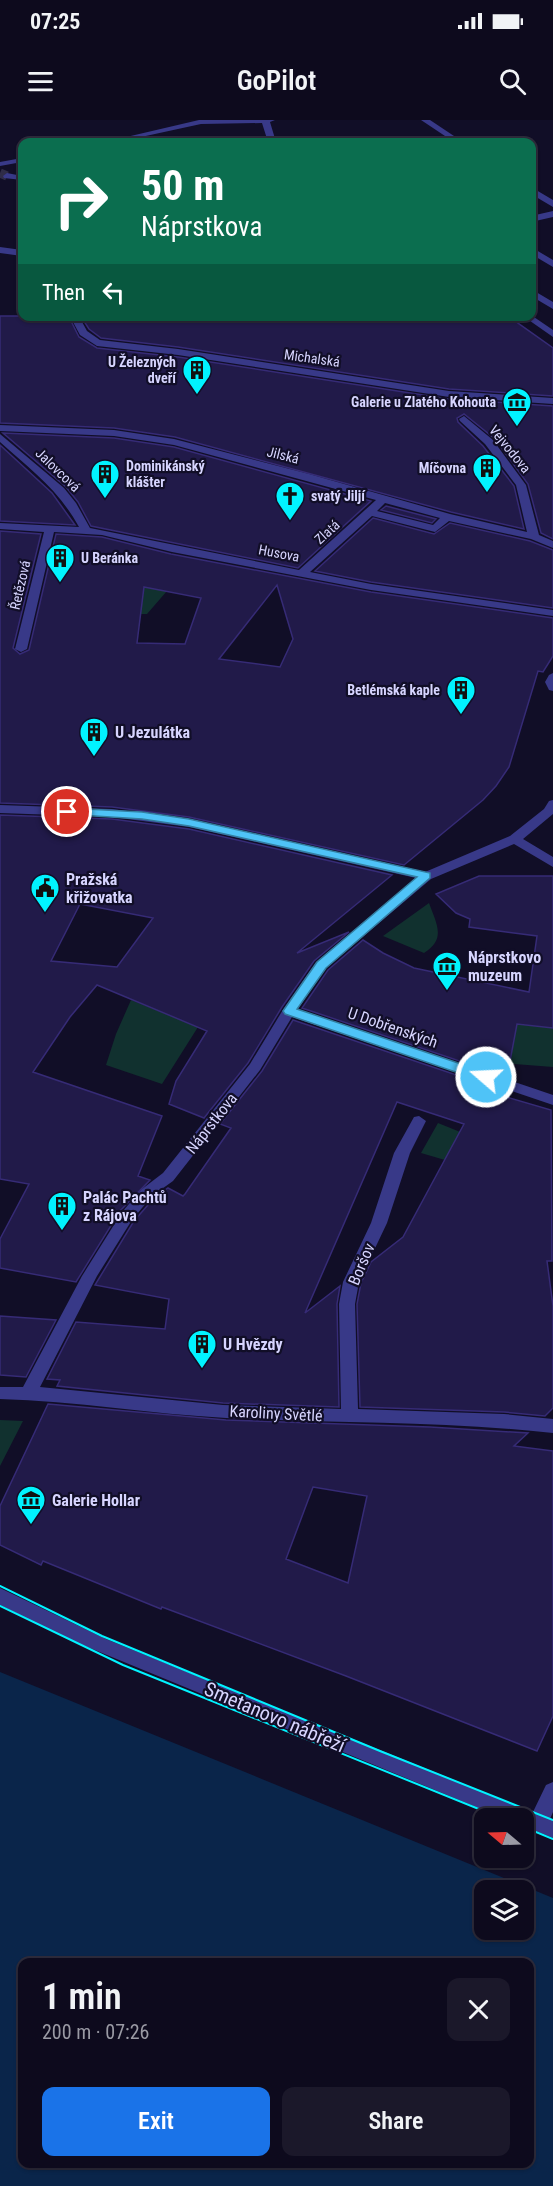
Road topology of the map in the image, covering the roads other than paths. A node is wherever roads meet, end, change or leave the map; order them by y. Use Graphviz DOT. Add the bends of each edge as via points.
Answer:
graph roads {
  1 [pos="271,120"];
  2 [pos="425,120"];
  3 [pos="206,121"];
  4 [pos="266,121"];
  5 [pos="127,138"];
  6 [pos="271,138"];
  7 [pos="453,138"];
  8 [pos="18,161"];
  9 [pos="0,164"];
  10 [pos="7,176"];
  11 [pos="18,177"];
  12 [pos="536,193"];
  13 [pos="553,204"];
  14 [pos="553,214"];
  15 [pos="536,218"];
  16 [pos="0,250"];
  17 [pos="18,252"];
  18 [pos="536,253"];
  19 [pos="553,264"];
  20 [pos="536,295"];
  21 [pos="553,306"];
  22 [pos="534,321"];
  23 [pos="78,322"];
  24 [pos="553,334"];
  25 [pos="553,401"];
  26 [pos="460,409"];
  27 [pos="0,428"];
  28 [pos="0,437"];
  29 [pos="382,500"];
  30 [pos="370,512"];
  31 [pos="447,517"];
  32 [pos="0,526"];
  33 [pos="50,528"];
  34 [pos="86,530"];
  35 [pos="534,537"];
  36 [pos="553,544"];
  37 [pos="302,573"];
  38 [pos="553,613"];
  39 [pos="21,648"];
  40 [pos="553,677"];
  41 [pos="553,687"];
  42 [pos="553,804"];
  43 [pos="0,809"];
  44 [pos="515,839"];
  45 [pos="553,862"];
  46 [pos="426,876"];
  47 [pos="289,1011"];
  48 [pos="553,1100"];
  49 [pos="419,1121"];
  50 [pos="0,1393"];
  51 [pos="27,1395"];
  52 [pos="350,1416"];
  53 [pos="553,1426"];
  54 [pos="0,1596"];
  55 [pos="553,1791"];
  56 [pos="546,1826"];
  1 -- 4 [label="street"];
  2 -- 7 [label="street"];
  3 -- 4 [label="street"];
  3 -- 5 [label="street"];
  4 -- 6 [label="street"];
  8 -- 9 [label="street"];
  10 -- 11 [label="street"];
  12 -- 13 [label="street"];
  14 -- 15 [label="street"];
  16 -- 17 [label="street"];
  18 -- 19 [label="street"];
  20 -- 21 [label="street"];
  22 -- 24 [label="street"];
  23 -- 26 [label="street, Michalská" via="83,333 97,343 178,352"];
  25 -- 26 [label="street, Michalská"];
  26 -- 35 [label="street, Vejvodova" via="520,485"];
  27 -- 29 [label="street, Jilská" via="114,433 174,442"];
  28 -- 34 [label="street, Jalovcová" via="71,503"];
  29 -- 30 [label="street, Zlatá"];
  29 -- 31 [label="street, Jilská"];
  30 -- 31 [label="street" via="435,529"];
  30 -- 37 [label="street, Zlatá"];
  31 -- 35 [label="street, Jilská"];
  32 -- 33 [label="street, Husova"];
  33 -- 34 [label="street, Husova"];
  33 -- 39 [label="street, Řetězová"];
  34 -- 37 [label="street, Husova"];
  35 -- 36 [label="street, Jilská"];
  37 -- 38 [label="street, Husova"];
  40 -- 41 [label="street"];
  42 -- 44 [label="street, Náprstkova"];
  43 -- 46 [label="street" via="112,813 189,823"];
  44 -- 45 [label="street"];
  44 -- 46 [label="street, Náprstkova"];
  46 -- 47 [label="street, Náprstkova" via="321,965"];
  47 -- 48 [label="street, U Dobřenských"];
  47 -- 51 [label="street, Náprstkova" via="255,1067 168,1177 150,1188 117,1232"];
  49 -- 52 [label="street, Boršov" via="402,1153 379,1222 351,1282 347,1304"];
  50 -- 51 [label="street, Karoliny Světlé"];
  51 -- 52 [label="street, Karoliny Světlé" via="223,1411"];
  52 -- 53 [label="street, Karoliny Světlé"];
  54 -- 56 [label="street, Smetanovo nábřeží" via="131,1657"];
  55 -- 56 [label="street"];
}
